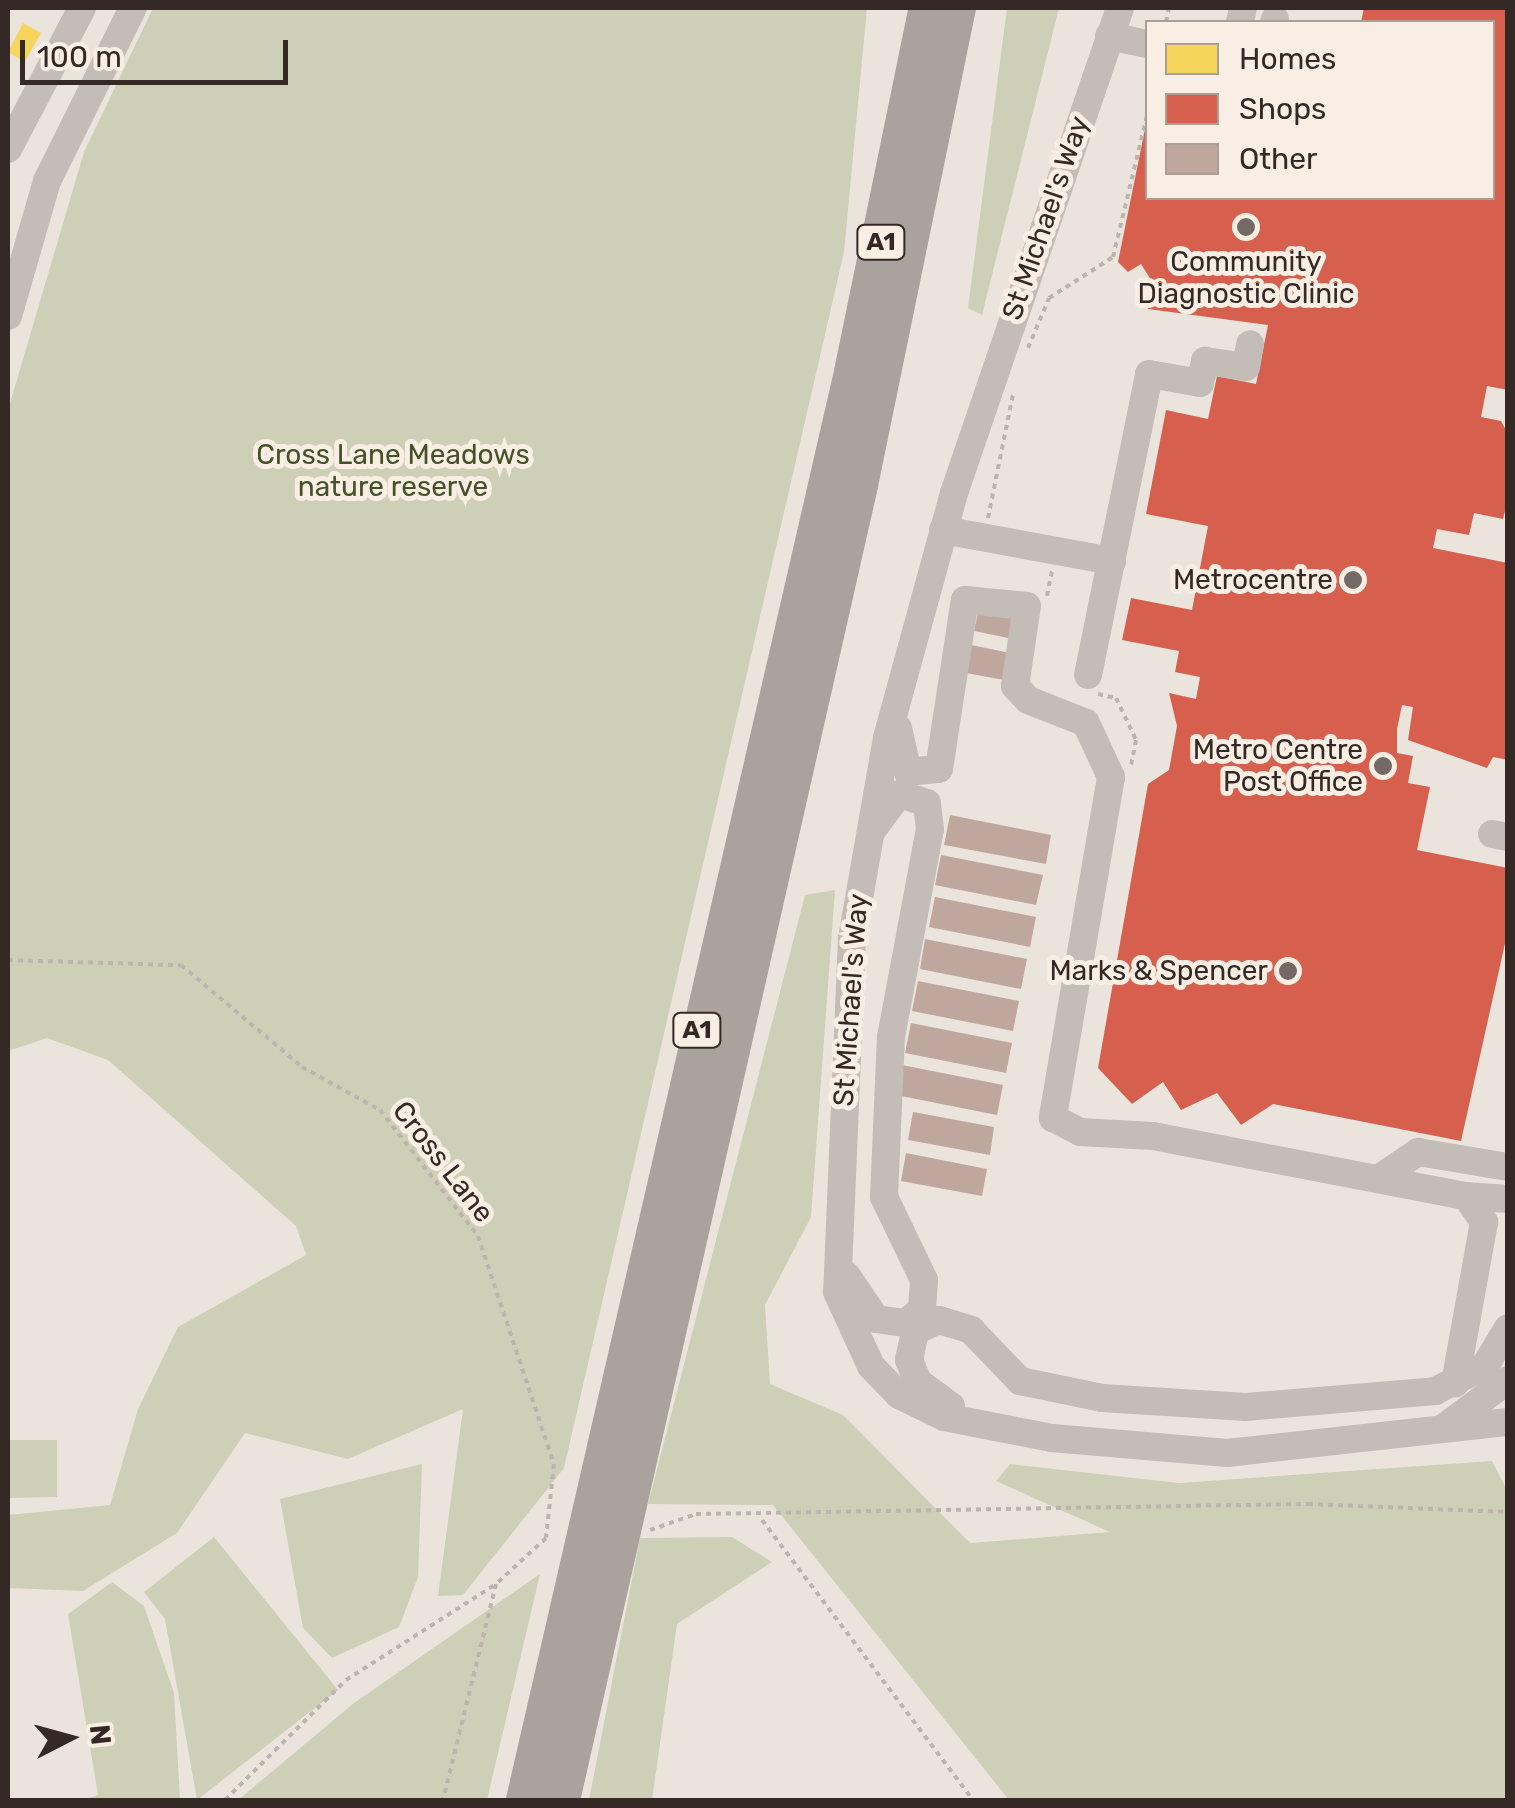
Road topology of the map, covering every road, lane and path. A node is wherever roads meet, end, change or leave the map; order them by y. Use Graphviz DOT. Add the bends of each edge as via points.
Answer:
graph roads {
  1 [pos="82,8"];
  2 [pos="134,8"];
  3 [pos="902,8"];
  4 [pos="928,8"];
  5 [pos="956,8"];
  6 [pos="978,8"];
  7 [pos="1120,8"];
  8 [pos="1109,36"];
  9 [pos="1145,43"];
  10 [pos="1145,124"];
  11 [pos="8,149"];
  12 [pos="18,239"];
  13 [pos="8,316"];
  14 [pos="1250,344"];
  15 [pos="1025,354"];
  16 [pos="1015,384"];
  17 [pos="878,395"];
  18 [pos="826,474"];
  19 [pos="1005,528"];
  20 [pos="943,530"];
  21 [pos="1059,551"];
  22 [pos="1112,561"];
  23 [pos="1045,609"];
  24 [pos="905,669"];
  25 [pos="1085,683"];
  26 [pos="942,763"];
  27 [pos="1128,776"];
  28 [pos="930,829"];
  29 [pos="862,852"];
  30 [pos="8,960"];
  31 [pos="1508,1167"];
  32 [pos="1381,1177"];
  33 [pos="839,1195"];
  34 [pos="1466,1196"];
  35 [pos="1508,1199"];
  36 [pos="1496,1214"];
  37 [pos="920,1269"];
  38 [pos="1508,1328"];
  39 [pos="988,1345"];
  40 [pos="1508,1380"];
  41 [pos="1455,1383"];
  42 [pos="1508,1422"];
  43 [pos="976,1423"];
  44 [pos="1436,1432"];
  45 [pos="1508,1512"];
  46 [pos="762,1520"];
  47 [pos="640,1533"];
  48 [pos="496,1584"];
  49 [pos="224,1800"];
  50 [pos="443,1800"];
  51 [pos="525,1800"];
  52 [pos="561,1800"];
  53 [pos="973,1800"];
  1 -- 11 [label="street"];
  2 -- 12 [label="street"];
  3 -- 18 [label="highway" via="836,361"];
  4 -- 18 [label="highway, A1"];
  5 -- 17 [label="highway, A1"];
  6 -- 17 [label="highway"];
  7 -- 8 [label="street, St Michael's Way"];
  8 -- 9 [label="street"];
  8 -- 20 [label="street, St Michael's Way"];
  10 -- 15 [label="path" via="1113,257 1049,298"];
  12 -- 13 [label="street"];
  14 -- 22 [label="street" via="1246,367 1205,361 1200,384 1149,374"];
  16 -- 19 [label="path" via="987,525"];
  17 -- 52 [label="highway, A1"];
  18 -- 51 [label="highway, A1"];
  20 -- 21 [label="street"];
  20 -- 24 [label="street, St Michael's Way"];
  21 -- 22 [label="street"];
  21 -- 23 [label="path"];
  22 -- 25 [label="street"];
  24 -- 26 [label="street" via="901,764 925,776"];
  24 -- 29 [label="street, St Michael's Way"];
  25 -- 27 [label="path" via="1116,698 1136,740"];
  26 -- 28 [label="street"];
  26 -- 32 [label="street" via="964,600 1027,606 1016,686 1028,700 1086,723 1111,777 1052,1100 1057,1123"];
  28 -- 29 [label="street" via="927,802 899,794"];
  28 -- 37 [label="street" via="892,1037 884,1197"];
  29 -- 33 [label="street, St Michael's Way"];
  30 -- 48 [label="path, Cross Lane" via="181,965 302,1067 380,1110 478,1236 554,1464 546,1538"];
  31 -- 32 [label="street" via="1418,1152"];
  32 -- 34 [label="street"];
  33 -- 37 [label="street" via="849,1286 866,1312 895,1324 915,1316 925,1300"];
  33 -- 43 [label="street, St Michael's Way" via="837,1292 871,1366 899,1395"];
  34 -- 35 [label="street"];
  34 -- 36 [label="street"];
  36 -- 41 [label="street"];
  37 -- 39 [label="street"];
  38 -- 41 [label="street" via="1485,1366"];
  39 -- 41 [label="street" via="1020,1381 1146,1402 1246,1407"];
  39 -- 43 [label="street" via="939,1320 915,1331 908,1349 918,1382"];
  40 -- 44 [label="street"];
  42 -- 44 [label="street, St Michael's Way"];
  43 -- 44 [label="street, St Michael's Way" via="1211,1453"];
  45 -- 46 [label="path" via="1308,1504"];
  46 -- 47 [label="path" via="696,1514"];
  46 -- 53 [label="path"];
  48 -- 49 [label="path" via="346,1680"];
  48 -- 50 [label="path"];
}
